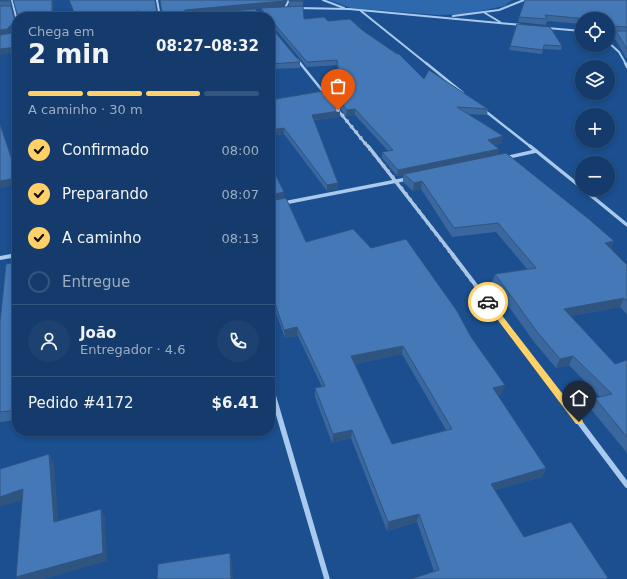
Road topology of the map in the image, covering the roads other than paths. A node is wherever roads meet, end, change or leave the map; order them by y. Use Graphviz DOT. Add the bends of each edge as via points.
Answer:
graph roads {
  1 [pos="12,0"];
  2 [pos="157,0"];
  3 [pos="289,0"];
  4 [pos="323,0"];
  5 [pos="524,0"];
  6 [pos="278,8"];
  7 [pos="285,8"];
  8 [pos="348,9"];
  9 [pos="360,10"];
  10 [pos="15,12"];
  11 [pos="159,12"];
  12 [pos="484,13"];
  13 [pos="442,17"];
  14 [pos="501,23"];
  15 [pos="523,25"];
  16 [pos="545,28"];
  17 [pos="575,31"];
  18 [pos="12,33"];
  19 [pos="615,34"];
  20 [pos="627,35"];
  21 [pos="5,36"];
  22 [pos="9,36"];
  23 [pos="12,36"];
  24 [pos="615,48"];
  25 [pos="295,58"];
  26 [pos="627,67"];
  27 [pos="325,95"];
  28 [pos="469,98"];
  29 [pos="336,107"];
  30 [pos="481,107"];
  31 [pos="536,151"];
  32 [pos="497,159"];
  33 [pos="412,178"];
  34 [pos="396,181"];
  35 [pos="575,183"];
  36 [pos="591,196"];
  37 [pos="277,204"];
  38 [pos="627,225"];
  39 [pos="12,256"];
  40 [pos="0,258"];
  41 [pos="275,403"];
  42 [pos="627,485"];
  43 [pos="327,579"];
  1 -- 10 [label="street"];
  2 -- 11 [label="street"];
  3 -- 7 [label="street"];
  4 -- 8 [label="street"];
  5 -- 12 [label="street"];
  6 -- 7 [label="street"];
  7 -- 8 [label="street"];
  8 -- 9 [label="street"];
  9 -- 13 [label="street"];
  9 -- 28 [label="street"];
  12 -- 13 [label="street"];
  12 -- 14 [label="street"];
  13 -- 14 [label="street"];
  14 -- 15 [label="street"];
  16 -- 17 [label="street"];
  18 -- 22 [label="street"];
  19 -- 20 [label="street"];
  21 -- 22 [label="street"];
  22 -- 23 [label="street"];
  24 -- 26 [label="street"];
  25 -- 27 [label="street"];
  29 -- 34 [label="street"];
  30 -- 31 [label="street"];
  31 -- 32 [label="street"];
  31 -- 35 [label="street"];
  33 -- 34 [label="street"];
  34 -- 37 [label="street"];
  34 -- 42 [label="street"];
  36 -- 38 [label="street"];
  39 -- 40 [label="street"];
  41 -- 43 [label="street"];
}
